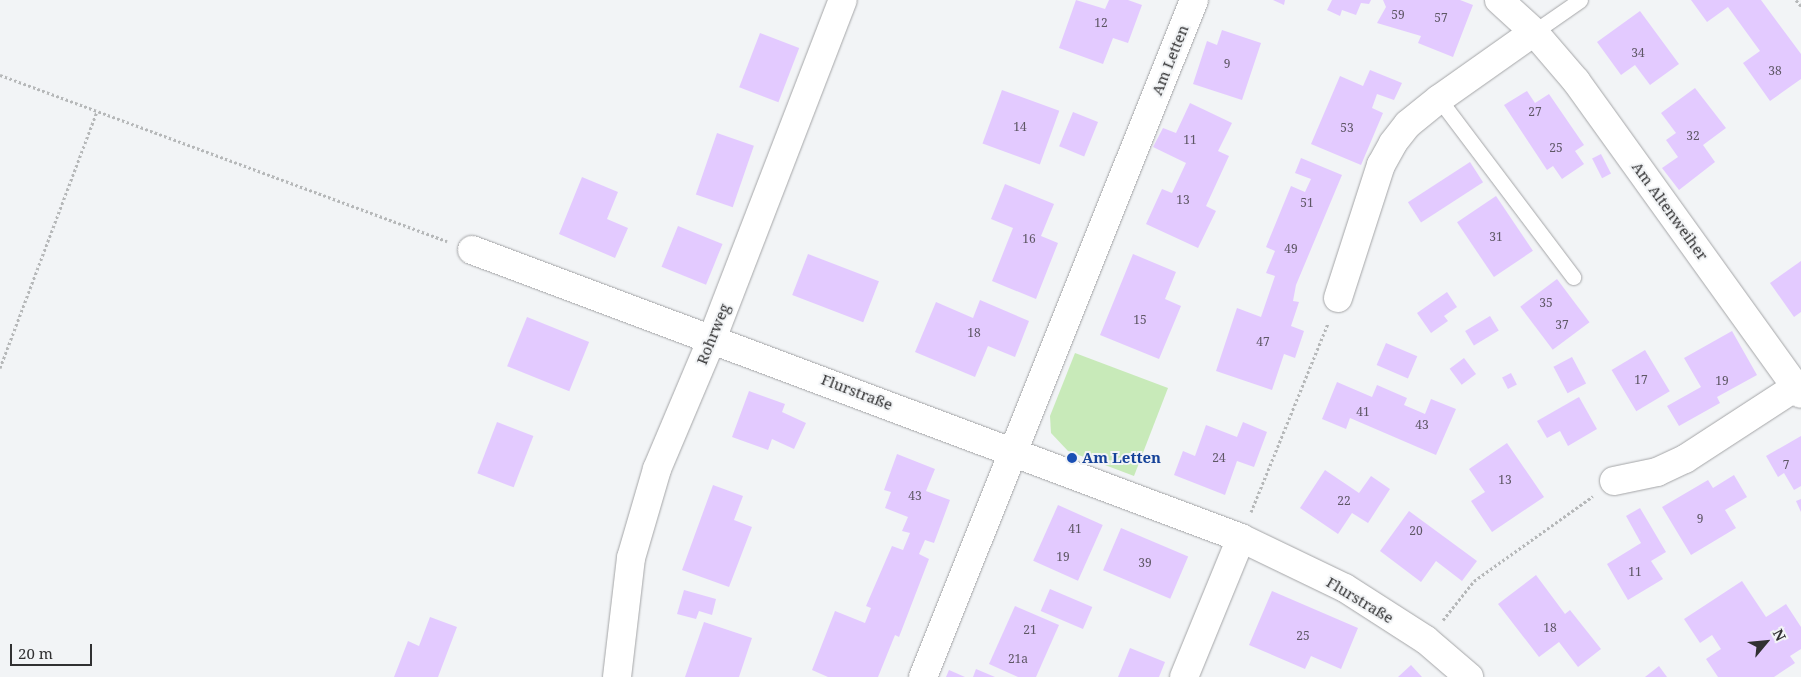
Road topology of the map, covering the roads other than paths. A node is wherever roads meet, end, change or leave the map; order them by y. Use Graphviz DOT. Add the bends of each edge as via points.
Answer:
graph roads {
  1 [pos="843,0"];
  2 [pos="1194,0"];
  3 [pos="1499,0"];
  4 [pos="1580,0"];
  5 [pos="1534,32"];
  6 [pos="1439,99"];
  7 [pos="472,250"];
  8 [pos="1573,277"];
  9 [pos="1338,298"];
  10 [pos="712,339"];
  11 [pos="1798,391"];
  12 [pos="1011,453"];
  13 [pos="1614,481"];
  14 [pos="1241,538"];
  15 [pos="618,677"];
  16 [pos="923,677"];
  17 [pos="1184,677"];
  18 [pos="1469,677"];
  1 -- 10 [label="street, Rohrweg"];
  2 -- 12 [label="street, Am Letten"];
  3 -- 5 [label="street, Am Altenweiher"];
  4 -- 5 [label="lane"];
  5 -- 6 [label="street"];
  5 -- 11 [label="street, Am Altenweiher" via="1576,82"];
  6 -- 8 [label="lane"];
  6 -- 9 [label="street" via="1408,124 1381,165"];
  7 -- 10 [label="street, Flurstraße"];
  10 -- 12 [label="street, Flurstraße"];
  10 -- 15 [label="street, Rohrweg" via="657,469 639,525 631,558"];
  11 -- 13 [label="street" via="1685,459 1657,472"];
  12 -- 14 [label="street, Flurstraße"];
  12 -- 16 [label="street, Am Letten"];
  14 -- 17 [label="street"];
  14 -- 18 [label="street, Flurstraße" via="1345,588 1426,640"];
}
